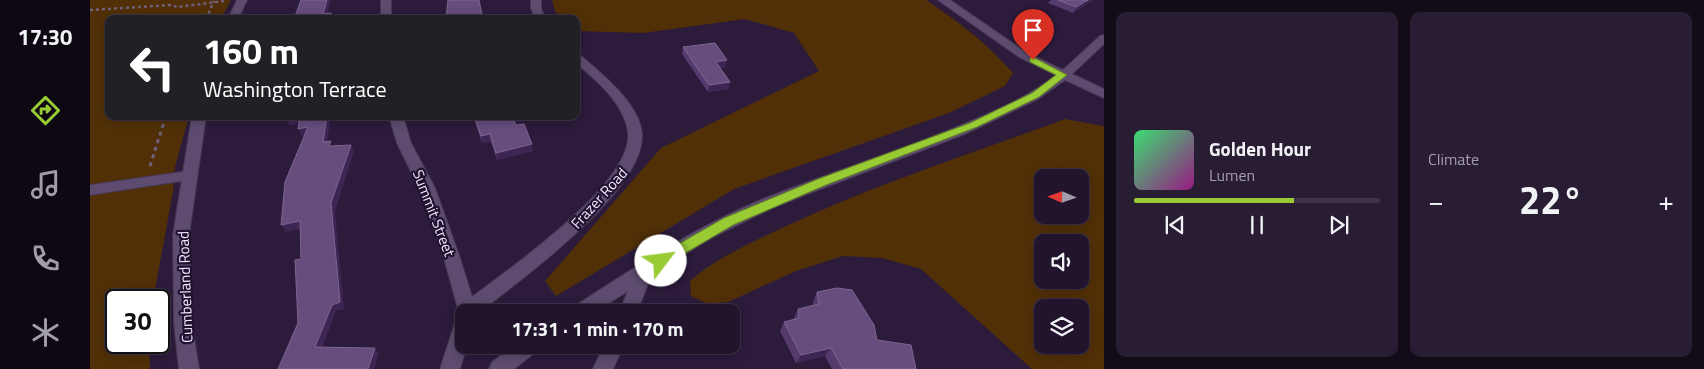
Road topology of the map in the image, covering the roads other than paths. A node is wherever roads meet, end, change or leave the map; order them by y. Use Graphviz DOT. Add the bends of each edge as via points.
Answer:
graph roads {
  1 [pos="242,0"];
  2 [pos="386,0"];
  3 [pos="536,0"];
  4 [pos="943,0"];
  5 [pos="234,15"];
  6 [pos="386,15"];
  7 [pos="539,15"];
  8 [pos="1104,38"];
  9 [pos="580,60"];
  10 [pos="1063,75"];
  11 [pos="1104,94"];
  12 [pos="198,120"];
  13 [pos="397,120"];
  14 [pos="189,176"];
  15 [pos="90,190"];
  16 [pos="645,271"];
  17 [pos="465,304"];
  18 [pos="478,304"];
  19 [pos="593,304"];
  20 [pos="631,304"];
  21 [pos="455,353"];
  22 [pos="518,354"];
  23 [pos="610,354"];
  24 [pos="189,369"];
  25 [pos="450,369"];
  26 [pos="499,369"];
  27 [pos="602,369"];
  1 -- 5 [label="street"];
  2 -- 6 [label="street"];
  3 -- 7 [label="street"];
  4 -- 10 [label="street" via="1023,54"];
  8 -- 10 [label="street"];
  9 -- 18 [label="street, Frazer Road" via="616,95 630,120 636,146 630,164 567,233"];
  10 -- 11 [label="street"];
  10 -- 16 [label="street" via="1035,95 973,125 822,182 728,222"];
  12 -- 14 [label="street, Cumberland Road"];
  13 -- 17 [label="street, Summit Street" via="404,143 427,188"];
  14 -- 15 [label="lane"];
  14 -- 24 [label="street, Cumberland Road" via="181,235 183,324"];
  16 -- 19 [label="street"];
  16 -- 20 [label="street"];
  21 -- 25 [label="street"];
  22 -- 26 [label="street"];
  23 -- 27 [label="street"];
}
